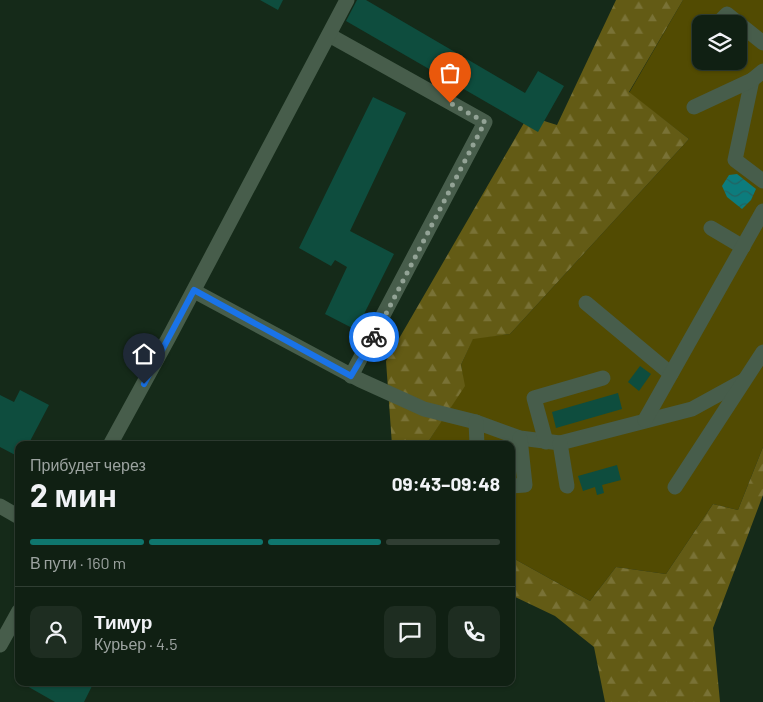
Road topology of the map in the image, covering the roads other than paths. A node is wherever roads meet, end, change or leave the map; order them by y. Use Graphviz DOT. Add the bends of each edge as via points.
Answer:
graph roads {
  1 [pos="347,0"];
  2 [pos="747,30"];
  3 [pos="328,35"];
  4 [pos="763,43"];
  5 [pos="757,76"];
  6 [pos="694,107"];
  7 [pos="763,181"];
  8 [pos="763,211"];
  9 [pos="711,228"];
  10 [pos="743,247"];
  11 [pos="194,290"];
  12 [pos="586,303"];
  13 [pos="763,352"];
  14 [pos="671,374"];
  15 [pos="351,376"];
  16 [pos="603,378"];
  17 [pos="743,382"];
  18 [pos="645,420"];
  19 [pos="476,422"];
  20 [pos="520,438"];
  21 [pos="112,441"];
  22 [pos="477,441"];
  23 [pos="553,442"];
  24 [pos="515,486"];
  25 [pos="567,486"];
  26 [pos="675,487"];
  27 [pos="0,506"];
  28 [pos="15,515"];
  29 [pos="15,617"];
  30 [pos="0,645"];
  1 -- 3 [label="street"];
  2 -- 4 [label="street"];
  3 -- 11 [label="street"];
  3 -- 15 [label="street" via="485,122"];
  5 -- 6 [label="street"];
  5 -- 7 [label="street" via="735,160"];
  8 -- 10 [label="street"];
  9 -- 10 [label="street"];
  10 -- 14 [label="street"];
  11 -- 15 [label="street"];
  11 -- 21 [label="street"];
  12 -- 14 [label="street"];
  13 -- 17 [label="street"];
  14 -- 18 [label="street"];
  15 -- 19 [label="street" via="424,409"];
  16 -- 23 [label="street" via="534,398"];
  17 -- 18 [label="street" via="692,409"];
  17 -- 26 [label="street"];
  18 -- 23 [label="street"];
  19 -- 20 [label="street"];
  19 -- 22 [label="street"];
  20 -- 23 [label="street"];
  20 -- 24 [label="street" via="525,486"];
  23 -- 25 [label="street"];
  27 -- 28 [label="street"];
  29 -- 30 [label="street"];
}
